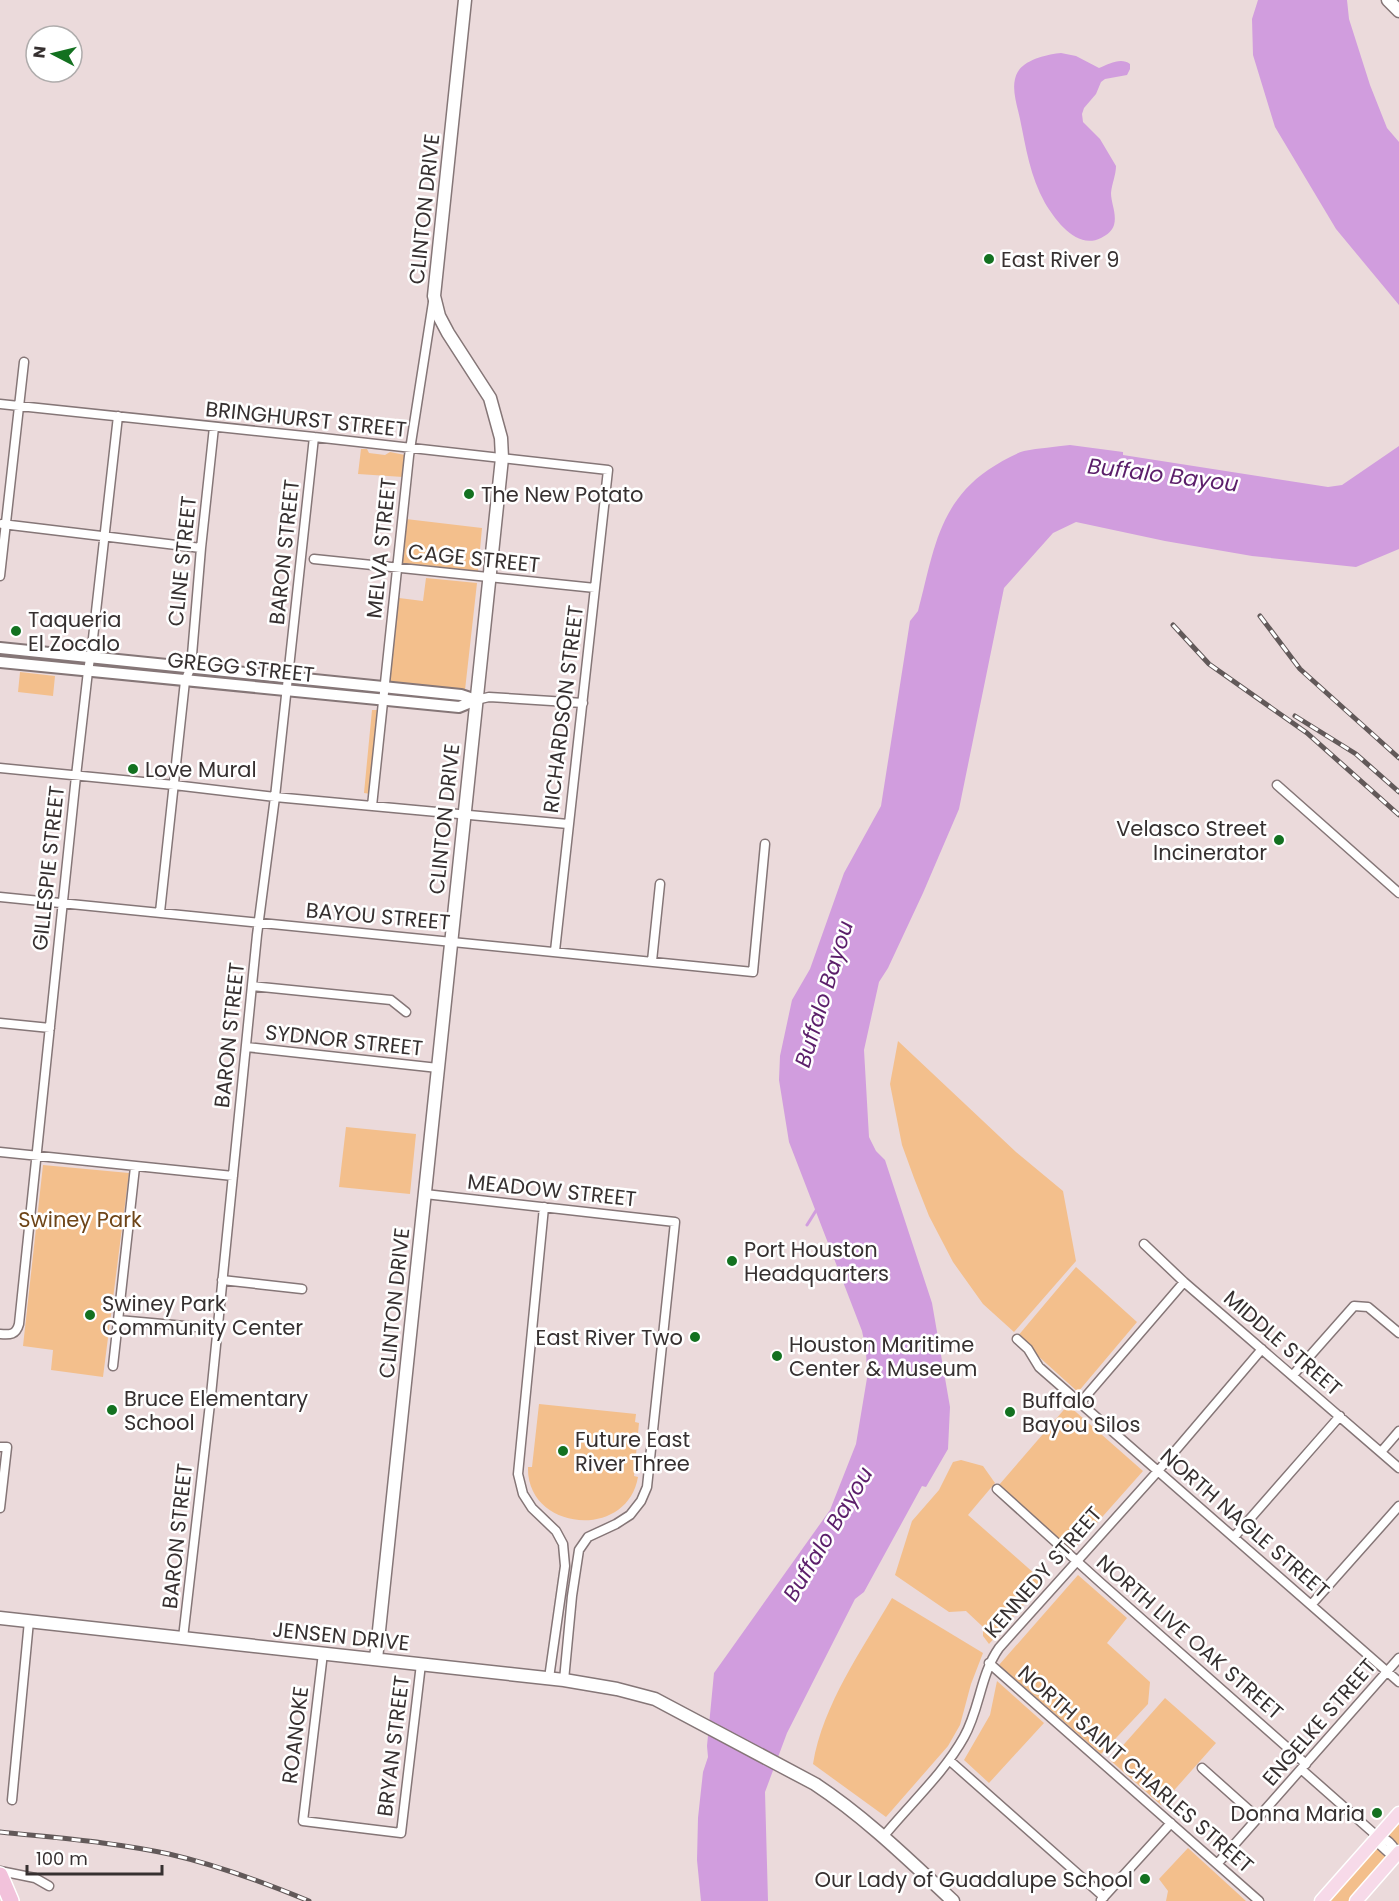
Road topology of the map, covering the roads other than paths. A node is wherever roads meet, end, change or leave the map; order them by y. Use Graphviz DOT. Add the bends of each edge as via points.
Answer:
graph roads {
  1 [pos="465,0"];
  2 [pos="1388,0"];
  3 [pos="1399,11"];
  4 [pos="434,296"];
  5 [pos="24,362"];
  6 [pos="0,404"];
  7 [pos="19,406"];
  8 [pos="118,416"];
  9 [pos="214,427"];
  10 [pos="314,437"];
  11 [pos="410,448"];
  12 [pos="502,458"];
  13 [pos="608,470"];
  14 [pos="3,524"];
  15 [pos="103,538"];
  16 [pos="201,548"];
  17 [pos="314,559"];
  18 [pos="396,568"];
  19 [pos="0,576"];
  20 [pos="489,578"];
  21 [pos="595,588"];
  22 [pos="0,648"];
  23 [pos="91,657"];
  24 [pos="0,662"];
  25 [pos="191,667"];
  26 [pos="87,671"];
  27 [pos="288,676"];
  28 [pos="185,681"];
  29 [pos="384,686"];
  30 [pos="286,691"];
  31 [pos="383,700"];
  32 [pos="476,700"];
  33 [pos="583,703"];
  34 [pos="0,768"];
  35 [pos="76,776"];
  36 [pos="174,785"];
  37 [pos="1277,785"];
  38 [pos="275,797"];
  39 [pos="372,806"];
  40 [pos="464,814"];
  41 [pos="568,824"];
  42 [pos="765,844"];
  43 [pos="660,884"];
  44 [pos="1399,893"];
  45 [pos="0,897"];
  46 [pos="63,903"];
  47 [pos="160,912"];
  48 [pos="258,923"];
  49 [pos="451,941"];
  50 [pos="555,951"];
  51 [pos="652,961"];
  52 [pos="252,986"];
  53 [pos="406,1012"];
  54 [pos="0,1023"];
  55 [pos="50,1028"];
  56 [pos="246,1047"];
  57 [pos="438,1068"];
  58 [pos="0,1152"];
  59 [pos="37,1156"];
  60 [pos="135,1167"];
  61 [pos="233,1176"];
  62 [pos="425,1194"];
  63 [pos="544,1207"];
  64 [pos="1144,1244"];
  65 [pos="222,1281"];
  66 [pos="1184,1282"];
  67 [pos="302,1289"];
  68 [pos="118,1320"];
  69 [pos="196,1327"];
  70 [pos="1399,1333"];
  71 [pos="0,1334"];
  72 [pos="1017,1339"];
  73 [pos="1262,1349"];
  74 [pos="113,1366"];
  75 [pos="1293,1375"];
  76 [pos="1080,1403"];
  77 [pos="1340,1416"];
  78 [pos="1399,1431"];
  79 [pos="4,1447"];
  80 [pos="1381,1452"];
  81 [pos="1399,1468"];
  82 [pos="1158,1471"];
  83 [pos="997,1489"];
  84 [pos="1399,1506"];
  85 [pos="0,1508"];
  86 [pos="1234,1537"];
  87 [pos="1076,1561"];
  88 [pos="1311,1605"];
  89 [pos="0,1618"];
  90 [pos="29,1621"];
  91 [pos="183,1638"];
  92 [pos="323,1653"];
  93 [pos="1399,1658"];
  94 [pos="376,1659"];
  95 [pos="990,1663"];
  96 [pos="421,1664"];
  97 [pos="1387,1672"];
  98 [pos="549,1678"];
  99 [pos="564,1680"];
  100 [pos="1399,1682"];
  101 [pos="949,1760"];
  102 [pos="1304,1767"];
  103 [pos="1203,1768"];
  104 [pos="12,1800"];
  105 [pos="1399,1813"];
  106 [pos="1258,1818"];
  107 [pos="1171,1823"];
  108 [pos="401,1833"];
  109 [pos="883,1837"];
  110 [pos="1378,1837"];
  111 [pos="1398,1854"];
  112 [pos="1218,1863"];
  113 [pos="0,1873"];
  114 [pos="49,1886"];
  115 [pos="1102,1899"];
  116 [pos="11,1901"];
  117 [pos="953,1901"];
  118 [pos="1259,1901"];
  119 [pos="1321,1901"];
  120 [pos="1356,1901"];
  1 -- 4 [label="main road, CLINTON DRIVE"];
  2 -- 3 [label="main road"];
  4 -- 11 [label="street, MELVA STREET"];
  4 -- 12 [label="main road, CLINTON DRIVE" via="448,333 490,398"];
  5 -- 7 [label="street"];
  6 -- 7 [label="street, BRINGHURST STREET"];
  7 -- 8 [label="street, BRINGHURST STREET"];
  7 -- 14 [label="street"];
  8 -- 9 [label="street, BRINGHURST STREET"];
  8 -- 15 [label="street, GILLESPIE STREET"];
  9 -- 10 [label="street, BRINGHURST STREET"];
  9 -- 16 [label="street, CLINE STREET"];
  10 -- 11 [label="street, BRINGHURST STREET"];
  10 -- 27 [label="street, BARON STREET"];
  11 -- 12 [label="street, BRINGHURST STREET"];
  11 -- 18 [label="street, MELVA STREET"];
  12 -- 13 [label="street, BRINGHURST STREET"];
  12 -- 20 [label="main road, CLINTON DRIVE"];
  13 -- 21 [label="street, RICHARDSON STREET"];
  14 -- 15 [label="street"];
  14 -- 19 [label="street"];
  15 -- 16 [label="street"];
  15 -- 23 [label="street, GILLESPIE STREET"];
  16 -- 25 [label="street, CLINE STREET"];
  17 -- 18 [label="street, CAGE STREET"];
  18 -- 20 [label="street, CAGE STREET"];
  18 -- 29 [label="street, MELVA STREET"];
  20 -- 21 [label="street, CAGE STREET"];
  20 -- 32 [label="main road, CLINTON DRIVE"];
  21 -- 33 [label="street, RICHARDSON STREET"];
  22 -- 23 [label="street, GREGG STREET"];
  23 -- 25 [label="street, GREGG STREET"];
  23 -- 26 [label="street, GILLESPIE STREET"];
  24 -- 26 [label="street, GREGG STREET"];
  25 -- 27 [label="street, GREGG STREET"];
  25 -- 28 [label="street, CLINE STREET"];
  26 -- 28 [label="street, GREGG STREET"];
  26 -- 35 [label="street, GILLESPIE STREET"];
  27 -- 29 [label="street, GREGG STREET"];
  27 -- 30 [label="street, BARON STREET"];
  28 -- 30 [label="street, GREGG STREET"];
  28 -- 36 [label="street, CLINE STREET"];
  29 -- 31 [label="street, MELVA STREET"];
  29 -- 32 [label="street, GREGG STREET"];
  30 -- 31 [label="street, GREGG STREET"];
  30 -- 38 [label="street, BARON STREET"];
  31 -- 32 [label="street, GREGG STREET" via="459,707"];
  31 -- 39 [label="street, MELVA STREET"];
  32 -- 33 [label="street, GREGG STREET" via="489,697"];
  32 -- 40 [label="main road, CLINTON DRIVE"];
  33 -- 41 [label="street, RICHARDSON STREET"];
  34 -- 35 [label="street"];
  35 -- 36 [label="street"];
  35 -- 46 [label="street, GILLESPIE STREET"];
  36 -- 38 [label="street"];
  36 -- 47 [label="street, CLINE STREET"];
  37 -- 44 [label="street"];
  38 -- 39 [label="street"];
  38 -- 48 [label="street, BARON STREET"];
  39 -- 40 [label="street"];
  40 -- 41 [label="street"];
  40 -- 49 [label="main road, CLINTON DRIVE"];
  41 -- 50 [label="street, RICHARDSON STREET"];
  42 -- 51 [label="street, BAYOU STREET" via="753,972"];
  43 -- 51 [label="street"];
  45 -- 46 [label="street, BAYOU STREET"];
  46 -- 47 [label="street, BAYOU STREET"];
  46 -- 55 [label="street, GILLESPIE STREET"];
  47 -- 48 [label="street, BAYOU STREET"];
  48 -- 49 [label="street, BAYOU STREET"];
  48 -- 52 [label="street, BARON STREET"];
  49 -- 50 [label="street, BAYOU STREET"];
  49 -- 57 [label="main road, CLINTON DRIVE"];
  50 -- 51 [label="street, BAYOU STREET"];
  52 -- 53 [label="street" via="391,1000"];
  52 -- 56 [label="street, BARON STREET"];
  54 -- 55 [label="street"];
  55 -- 59 [label="street, GILLESPIE STREET"];
  56 -- 57 [label="street, SYDNOR STREET"];
  56 -- 61 [label="street, BARON STREET"];
  57 -- 62 [label="main road, CLINTON DRIVE"];
  58 -- 59 [label="street"];
  59 -- 60 [label="street"];
  59 -- 71 [label="street, GILLESPIE STREET" via="19,1324 15,1333"];
  60 -- 61 [label="street"];
  60 -- 68 [label="street"];
  61 -- 65 [label="street, BARON STREET"];
  62 -- 63 [label="street, MEADOW STREET"];
  62 -- 94 [label="main road, CLINTON DRIVE"];
  63 -- 98 [label="street" via="518,1474 523,1494 560,1537 564,1555"];
  63 -- 99 [label="street, MEADOW STREET" via="675,1222 648,1482 635,1509 623,1520 586,1539 578,1552"];
  64 -- 66 [label="street, MIDDLE STREET"];
  65 -- 67 [label="street"];
  65 -- 91 [label="street, BARON STREET"];
  66 -- 73 [label="street, MIDDLE STREET"];
  66 -- 76 [label="street"];
  68 -- 69 [label="street"];
  68 -- 74 [label="street"];
  70 -- 75 [label="street" via="1368,1307 1354,1306"];
  72 -- 76 [label="street, NORTH NAGLE STREET" via="1039,1367"];
  73 -- 75 [label="street, MIDDLE STREET"];
  73 -- 82 [label="street, KENNEDY STREET"];
  75 -- 77 [label="street, MIDDLE STREET"];
  76 -- 82 [label="street, NORTH NAGLE STREET"];
  77 -- 80 [label="street, MIDDLE STREET"];
  77 -- 86 [label="street"];
  78 -- 80 [label="street"];
  79 -- 85 [label="street"];
  80 -- 81 [label="street, MIDDLE STREET"];
  82 -- 86 [label="street, NORTH NAGLE STREET"];
  82 -- 87 [label="street, KENNEDY STREET"];
  83 -- 87 [label="street, NORTH LIVE OAK STREET"];
  84 -- 88 [label="street"];
  86 -- 88 [label="street, NORTH NAGLE STREET"];
  87 -- 95 [label="street, KENNEDY STREET"];
  87 -- 102 [label="street, NORTH LIVE OAK STREET"];
  88 -- 97 [label="street, NORTH NAGLE STREET"];
  89 -- 90 [label="main road, JENSEN DRIVE"];
  90 -- 91 [label="main road, JENSEN DRIVE"];
  90 -- 104 [label="street"];
  91 -- 92 [label="main road, JENSEN DRIVE"];
  92 -- 94 [label="main road, JENSEN DRIVE"];
  92 -- 108 [label="street, ROANOKE" via="303,1821"];
  93 -- 97 [label="street, ENGELKE STREET"];
  94 -- 96 [label="main road, JENSEN DRIVE"];
  95 -- 101 [label="street, KENNEDY STREET" via="965,1736"];
  95 -- 107 [label="street, NORTH SAINT CHARLES STREET"];
  96 -- 98 [label="main road, JENSEN DRIVE"];
  96 -- 108 [label="street, BRYAN STREET"];
  97 -- 100 [label="street, NORTH NAGLE STREET"];
  97 -- 102 [label="street, ENGELKE STREET"];
  98 -- 99 [label="main road, JENSEN DRIVE"];
  99 -- 109 [label="main road, JENSEN DRIVE" via="644,1695 674,1708 815,1784"];
  101 -- 109 [label="street, KENNEDY STREET"];
  101 -- 115 [label="street"];
  102 -- 106 [label="street, ENGELKE STREET"];
  102 -- 110 [label="street, NORTH LIVE OAK STREET"];
  103 -- 106 [label="street"];
  105 -- 110 [label="main road"];
  106 -- 112 [label="street, ENGELKE STREET"];
  107 -- 112 [label="street, NORTH SAINT CHARLES STREET"];
  107 -- 115 [label="street"];
  109 -- 117 [label="main road, JENSEN DRIVE"];
  110 -- 111 [label="street, NORTH LIVE OAK STREET" via="1378,1843 1390,1854"];
  110 -- 119 [label="main road"];
  111 -- 120 [label="main road"];
  112 -- 118 [label="street, NORTH SAINT CHARLES STREET"];
  113 -- 114 [label="street" via="35,1878"];
  113 -- 116 [label="highway"];
}
